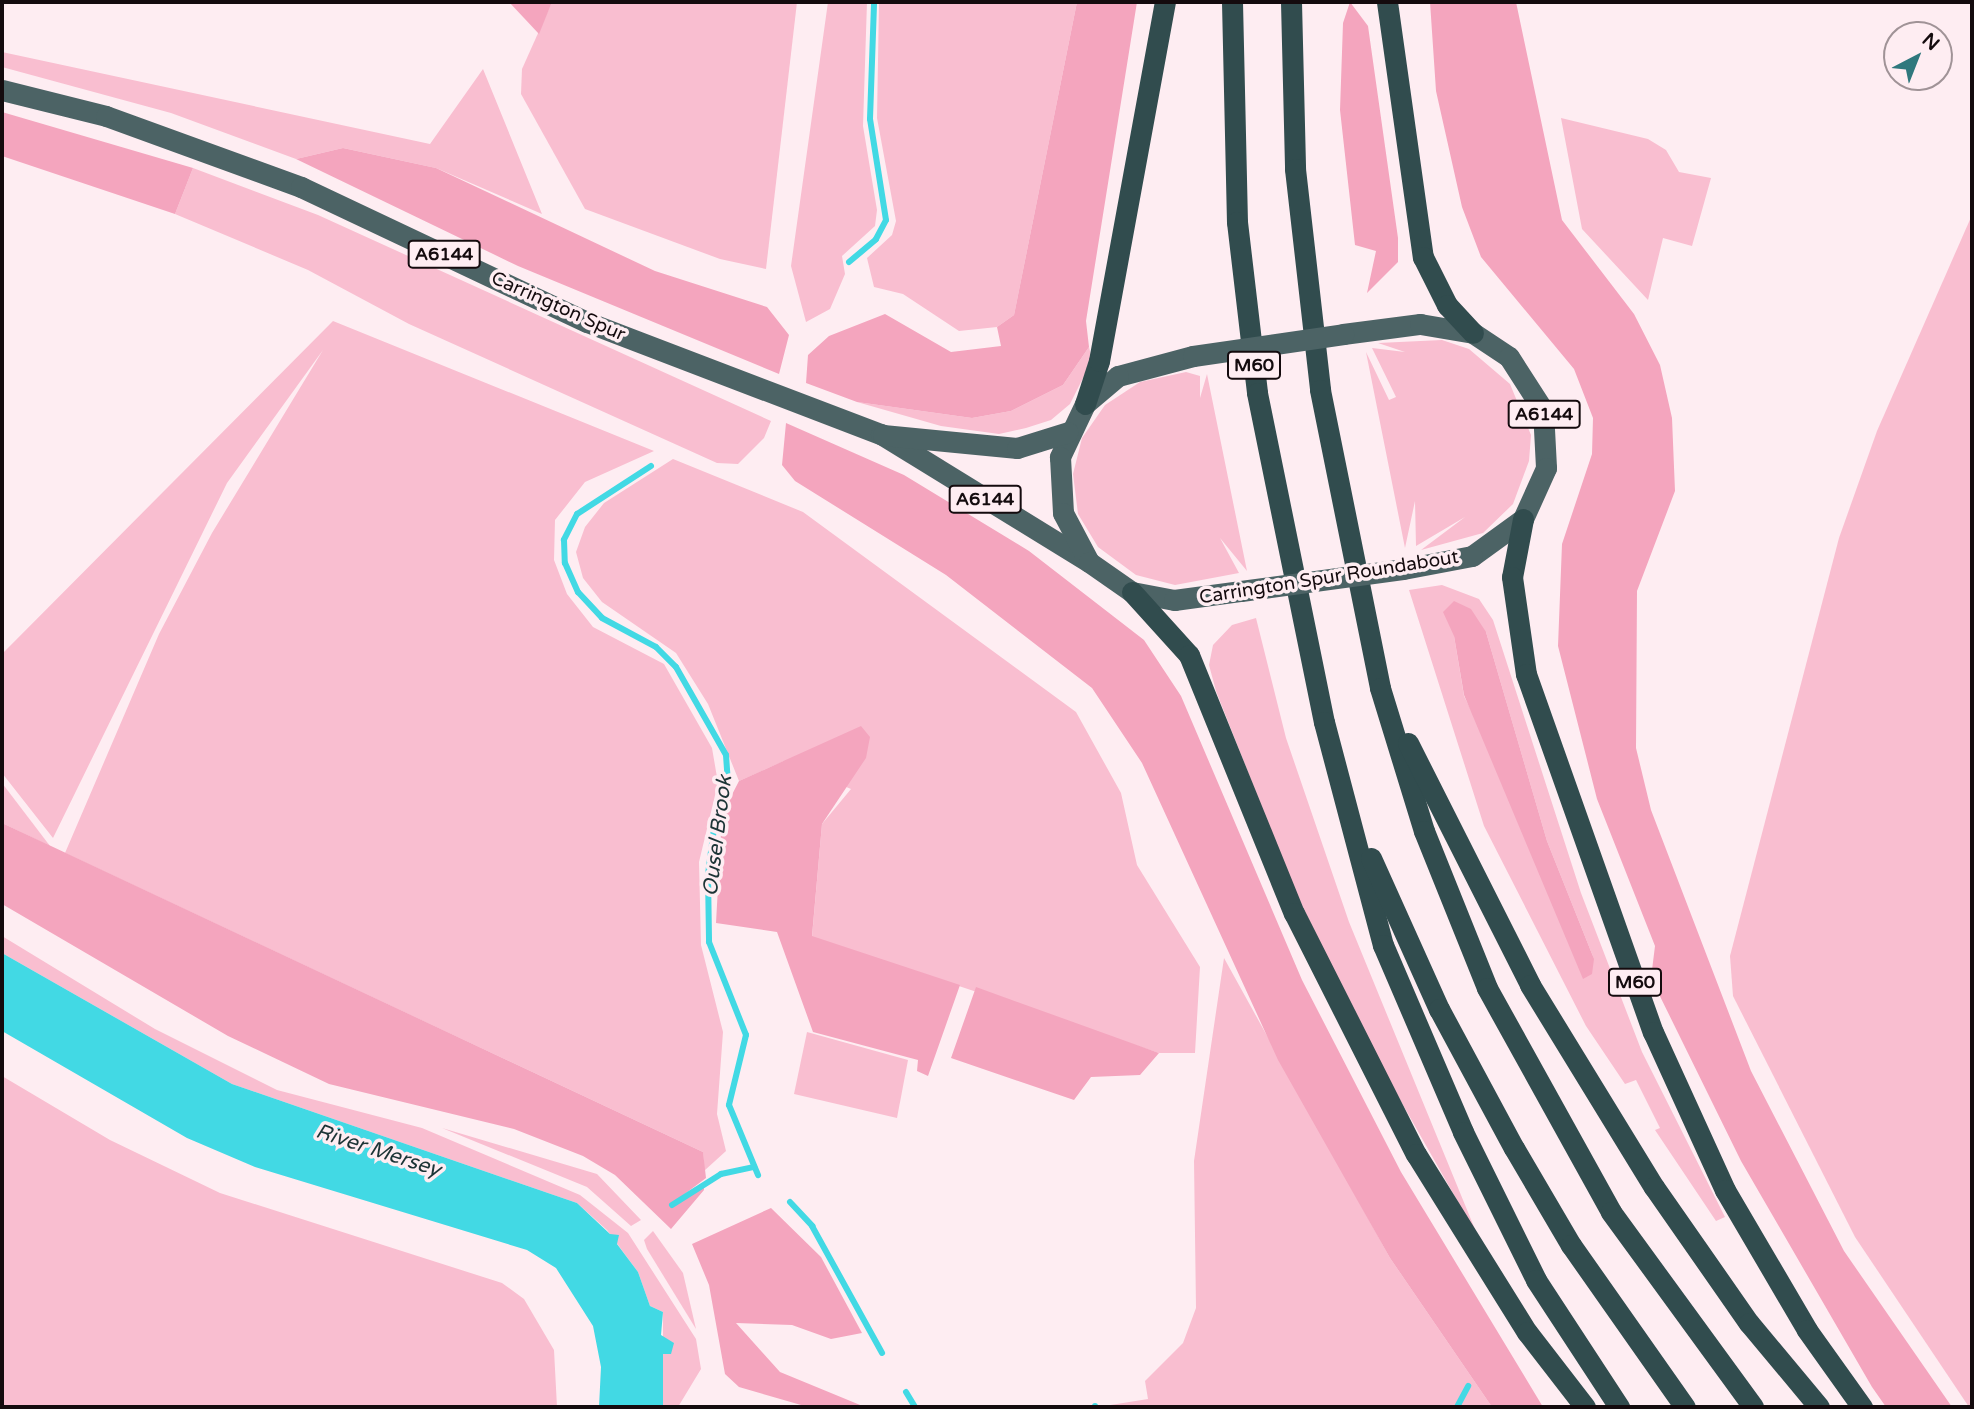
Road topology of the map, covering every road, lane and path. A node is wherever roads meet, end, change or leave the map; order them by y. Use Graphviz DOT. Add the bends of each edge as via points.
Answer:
graph roads {
  1 [pos="1165,2"];
  2 [pos="1232,2"];
  3 [pos="1291,2"];
  4 [pos="1387,2"];
  5 [pos="2,90"];
  6 [pos="1473,333"];
  7 [pos="1085,404"];
  8 [pos="1068,432"];
  9 [pos="881,435"];
  10 [pos="1523,519"];
  11 [pos="1089,562"];
  12 [pos="1132,592"];
  13 [pos="1380,688"];
  14 [pos="1324,722"];
  15 [pos="1585,1407"];
  16 [pos="1619,1407"];
  17 [pos="1685,1407"];
  18 [pos="1753,1407"];
  19 [pos="1819,1407"];
  20 [pos="1862,1407"];
  1 -- 7 [label="highway" via="1102,348"];
  2 -- 14 [label="highway, M60" via="1237,222 1257,393"];
  3 -- 13 [label="highway" via="1304,267 1320,390"];
  4 -- 6 [label="highway" via="1423,257 1447,305"];
  5 -- 9 [label="main road, Carrington Spur / A6144" via="106,116 301,187 587,322"];
  6 -- 7 [label="main road, Carrington Spur Roundabout / A6144, bridge" via="1420,324 1193,356 1118,376"];
  6 -- 10 [label="main road, Carrington Spur Roundabout / A6144" via="1526,376 1545,418 1546,468"];
  7 -- 8 [label="main road, Carrington Spur Roundabout / A6144"];
  8 -- 9 [label="main road, Carrington Spur / A6144" via="1034,445 992,448"];
  8 -- 11 [label="main road, Carrington Spur Roundabout / A6144" via="1058,481 1061,503"];
  9 -- 11 [label="main road, Carrington Spur / A6144"];
  10 -- 12 [label="main road, Carrington Spur Roundabout / A6144, bridge" via="1472,556 1403,569 1174,600"];
  10 -- 20 [label="highway, M60" via="1512,577 1526,674 1653,1032 1725,1190 1807,1330"];
  11 -- 12 [label="main road, Carrington Spur Roundabout / A6144"];
  12 -- 15 [label="highway" via="1189,655 1294,913 1416,1154 1527,1332"];
  13 -- 18 [label="highway" via="1424,831 1487,988 1611,1212"];
  13 -- 19 [label="highway" via="1530,985 1654,1187 1749,1323"];
  14 -- 16 [label="highway, M60" via="1383,945 1463,1132 1536,1280"];
  14 -- 17 [label="highway, M60" via="1370,856 1439,1009 1570,1245"];
}
